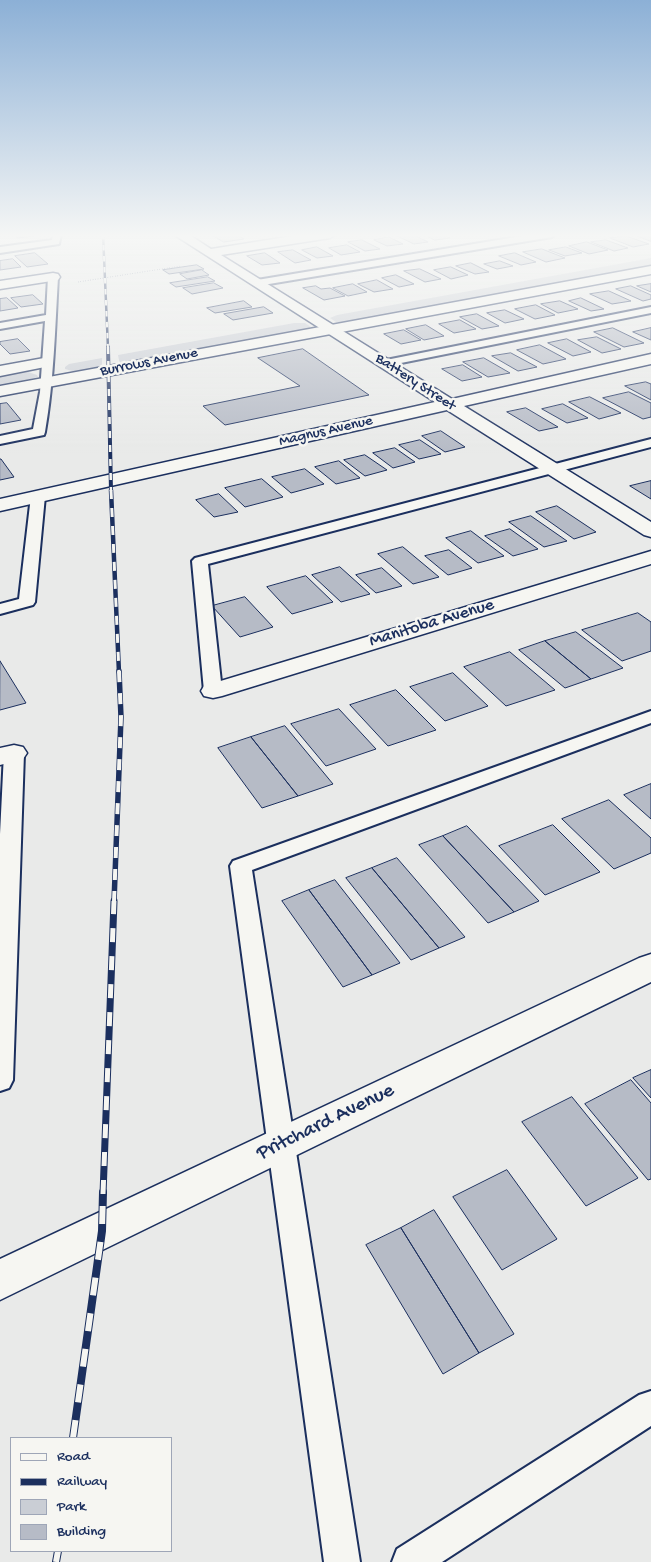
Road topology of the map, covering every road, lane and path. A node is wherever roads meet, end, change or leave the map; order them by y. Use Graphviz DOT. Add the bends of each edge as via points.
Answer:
graph roads {
  1 [pos="51,307"];
  2 [pos="295,307"];
  3 [pos="451,307"];
  4 [pos="651,310"];
  5 [pos="324,312"];
  6 [pos="308,315"];
  7 [pos="50,317"];
  8 [pos="289,319"];
  9 [pos="0,326"];
  10 [pos="331,329"];
  11 [pos="651,359"];
  12 [pos="65,360"];
  13 [pos="48,363"];
  14 [pos="386,364"];
  15 [pos="0,371"];
  16 [pos="46,382"];
  17 [pos="0,391"];
  18 [pos="449,404"];
  19 [pos="0,440"];
  20 [pos="651,443"];
  21 [pos="551,469"];
  22 [pos="38,496"];
  23 [pos="0,505"];
  24 [pos="651,531"];
  25 [pos="651,557"];
  26 [pos="0,609"];
  27 [pos="213,691"];
  28 [pos="651,717"];
  29 [pos="7,755"];
  30 [pos="3,958"];
  31 [pos="651,967"];
  32 [pos="0,1080"];
  33 [pos="280,1145"];
  34 [pos="0,1280"];
  35 [pos="651,1407"];
  36 [pos="342,1562"];
  37 [pos="410,1562"];
  1 -- 7 [label="lane"];
  2 -- 6 [label="street, Battery Street"];
  3 -- 10 [label="street, Burrows Avenue"];
  4 -- 14 [label="lane"];
  5 -- 6 [label="street"];
  6 -- 8 [label="street"];
  6 -- 10 [label="street, Battery Street"];
  7 -- 9 [label="lane"];
  7 -- 13 [label="lane"];
  10 -- 14 [label="street, Battery Street"];
  10 -- 16 [label="street, Burrows Avenue"];
  11 -- 18 [label="street, Magnus Avenue"];
  12 -- 13 [label="street"];
  13 -- 15 [label="street"];
  13 -- 16 [label="lane"];
  14 -- 18 [label="street, Battery Street"];
  16 -- 17 [label="street, Burrows Avenue"];
  16 -- 19 [label="lane" via="39,432"];
  18 -- 21 [label="street, Battery Street"];
  18 -- 22 [label="street, Magnus Avenue"];
  20 -- 21 [label="lane"];
  21 -- 24 [label="street, Battery Street"];
  21 -- 27 [label="lane" via="200,561"];
  22 -- 23 [label="street, Magnus Avenue"];
  22 -- 26 [label="lane" via="27,602"];
  25 -- 27 [label="street, Manitoba Avenue"];
  28 -- 33 [label="lane" via="241,866"];
  29 -- 30 [label="lane"];
  30 -- 32 [label="lane"];
  31 -- 33 [label="street, Pritchard Avenue"];
  33 -- 34 [label="street, Pritchard Avenue"];
  33 -- 36 [label="lane"];
  35 -- 37 [label="lane"];
}
